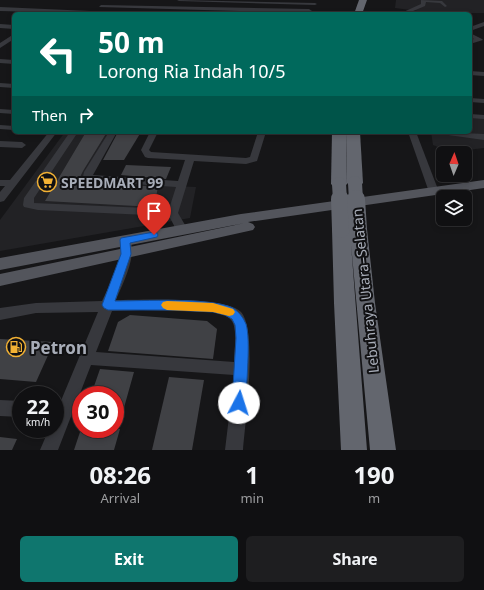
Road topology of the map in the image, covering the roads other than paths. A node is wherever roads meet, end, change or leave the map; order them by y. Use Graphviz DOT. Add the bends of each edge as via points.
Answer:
graph roads {
  1 [pos="107,0"];
  2 [pos="179,0"];
  3 [pos="191,0"];
  4 [pos="216,0"];
  5 [pos="424,0"];
  6 [pos="231,1"];
  7 [pos="238,1"];
  8 [pos="262,1"];
  9 [pos="157,2"];
  10 [pos="316,2"];
  11 [pos="368,3"];
  12 [pos="101,6"];
  13 [pos="445,6"];
  14 [pos="152,7"];
  15 [pos="0,9"];
  16 [pos="34,12"];
  17 [pos="94,12"];
  18 [pos="148,12"];
  19 [pos="228,12"];
  20 [pos="309,12"];
  21 [pos="360,12"];
  22 [pos="408,12"];
  23 [pos="484,24"];
  24 [pos="0,26"];
  25 [pos="12,27"];
  26 [pos="472,28"];
  27 [pos="472,34"];
  28 [pos="483,34"];
  29 [pos="472,35"];
  30 [pos="12,37"];
  31 [pos="476,38"];
  32 [pos="472,42"];
  33 [pos="0,46"];
  34 [pos="0,61"];
  35 [pos="12,62"];
  36 [pos="472,73"];
  37 [pos="484,74"];
  38 [pos="0,85"];
  39 [pos="12,86"];
  40 [pos="472,100"];
  41 [pos="484,101"];
  42 [pos="0,111"];
  43 [pos="12,112"];
  44 [pos="472,116"];
  45 [pos="484,117"];
  46 [pos="0,127"];
  47 [pos="12,128"];
  48 [pos="51,134"];
  49 [pos="73,134"];
  50 [pos="112,134"];
  51 [pos="153,134"];
  52 [pos="262,134"];
  53 [pos="340,134"];
  54 [pos="353,134"];
  55 [pos="413,134"];
  56 [pos="454,134"];
  57 [pos="484,137"];
  58 [pos="0,144"];
  59 [pos="22,145"];
  60 [pos="190,158"];
  61 [pos="0,183"];
  62 [pos="13,183"];
  63 [pos="182,184"];
  64 [pos="484,184"];
  65 [pos="434,192"];
  66 [pos="2,195"];
  67 [pos="415,195"];
  68 [pos="173,213"];
  69 [pos="349,229"];
  70 [pos="182,230"];
  71 [pos="125,247"];
  72 [pos="0,259"];
  73 [pos="26,259"];
  74 [pos="0,264"];
  75 [pos="0,280"];
  76 [pos="108,305"];
  77 [pos="0,314"];
  78 [pos="86,358"];
  79 [pos="241,369"];
  80 [pos="64,401"];
  81 [pos="0,408"];
  82 [pos="12,409"];
  83 [pos="51,438"];
  84 [pos="48,450"];
  85 [pos="234,450"];
  86 [pos="354,450"];
  87 [pos="383,450"];
  1 -- 12 [label="street"];
  2 -- 3 [label="street"];
  3 -- 4 [label="street"];
  4 -- 6 [label="street"];
  5 -- 13 [label="street" via="442,2"];
  5 -- 22 [label="street" via="423,6"];
  6 -- 7 [label="street"];
  6 -- 19 [label="street"];
  7 -- 8 [label="street"];
  8 -- 10 [label="street"];
  9 -- 14 [label="street"];
  10 -- 20 [label="street"];
  11 -- 21 [label="highway"];
  12 -- 14 [label="street"];
  12 -- 17 [label="street"];
  14 -- 18 [label="street"];
  14 -- 19 [label="street"];
  15 -- 16 [label="street"];
  23 -- 26 [label="street"];
  24 -- 25 [label="street"];
  27 -- 28 [label="street"];
  28 -- 31 [label="street"];
  29 -- 31 [label="street"];
  30 -- 33 [label="street"];
  31 -- 32 [label="street" via="480,40"];
  34 -- 35 [label="street"];
  36 -- 37 [label="street"];
  38 -- 39 [label="street"];
  40 -- 41 [label="street"];
  42 -- 43 [label="street"];
  44 -- 45 [label="street"];
  46 -- 47 [label="street"];
  48 -- 62 [label="street"];
  49 -- 68 [label="street" via="30,198 28,205"];
  50 -- 63 [label="street" via="88,177"];
  51 -- 60 [label="street" via="146,150 148,155"];
  52 -- 60 [label="street" via="256,156 250,160"];
  53 -- 69 [label="highway, Lebuhraya Utara–Selatan, bridge" via="339,184"];
  54 -- 69 [label="highway, Lebuhraya Utara–Selatan, bridge" via="355,183"];
  55 -- 65 [label="street"];
  56 -- 57 [label="street"];
  58 -- 59 [label="street"];
  60 -- 63 [label="street"];
  61 -- 62 [label="street"];
  62 -- 66 [label="street"];
  63 -- 68 [label="street"];
  64 -- 65 [label="main road"];
  65 -- 67 [label="main road"];
  67 -- 70 [label="main road" via="365,200"];
  67 -- 71 [label="main road" via="401,200"];
  68 -- 70 [label="street"];
  69 -- 86 [label="highway, Lebuhraya Utara–Selatan" via="344,302"];
  69 -- 87 [label="highway, Lebuhraya Utara–Selatan" via="365,303"];
  70 -- 71 [label="main road"];
  71 -- 73 [label="main road"];
  71 -- 75 [label="main road"];
  71 -- 76 [label="street"];
  72 -- 73 [label="main road"];
  73 -- 74 [label="main road"];
  76 -- 77 [label="street" via="36,308"];
  76 -- 78 [label="street"];
  76 -- 79 [label="street" via="174,305 213,307 228,311 236,316 240,324"];
  78 -- 79 [label="street"];
  78 -- 80 [label="street"];
  79 -- 85 [label="street"];
  81 -- 82 [label="street"];
  83 -- 84 [label="street"];
}
